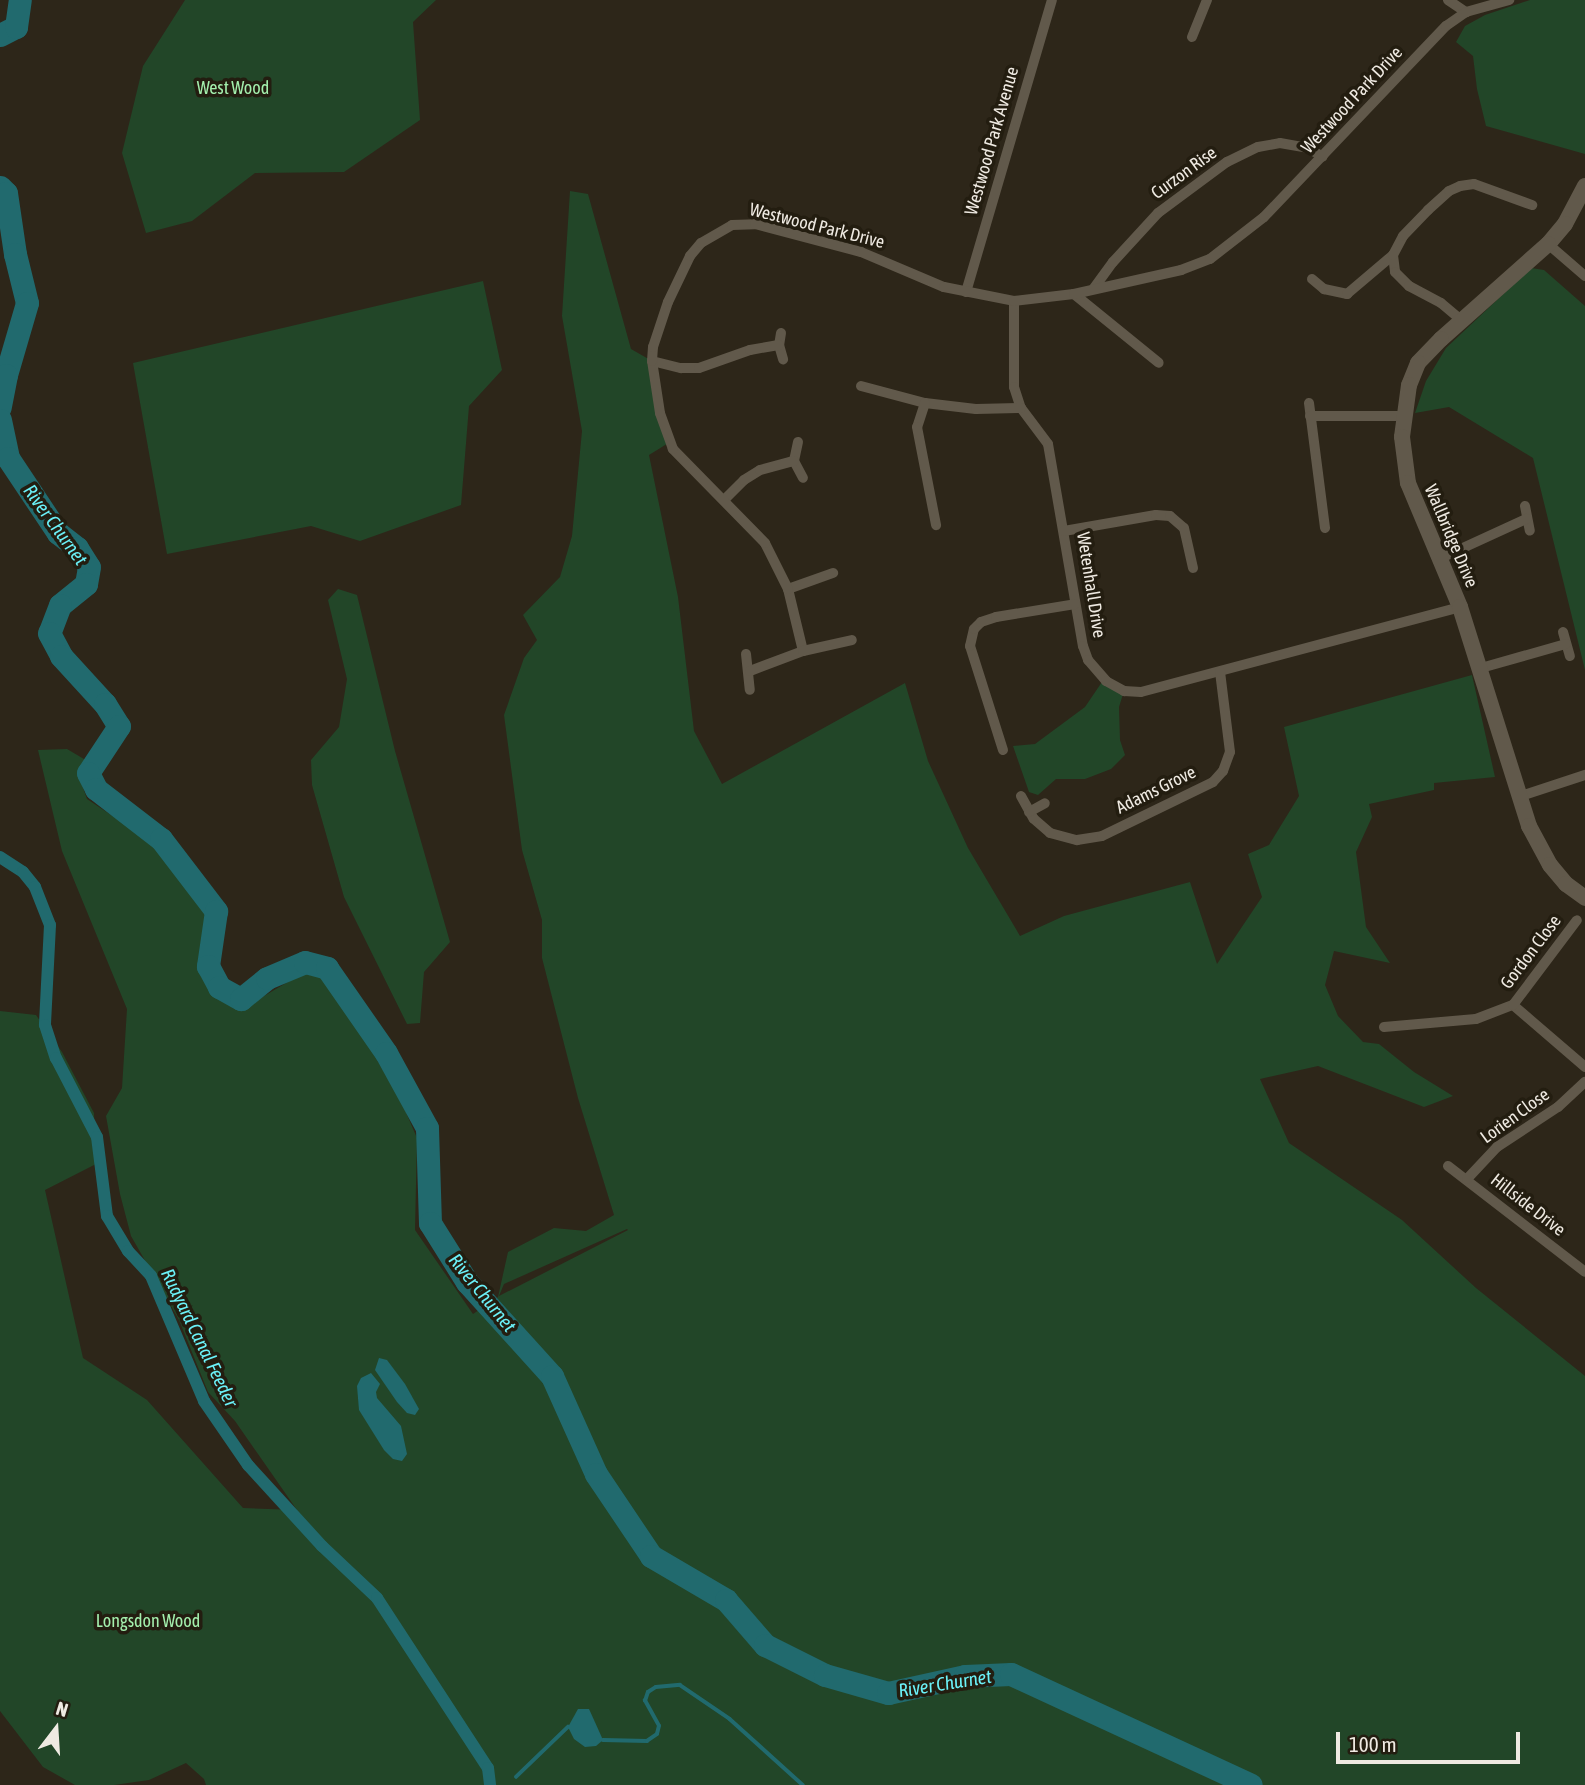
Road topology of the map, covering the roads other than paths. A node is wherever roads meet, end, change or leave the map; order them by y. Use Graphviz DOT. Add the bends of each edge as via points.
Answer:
graph roads {
  1 [pos="1052,0"];
  2 [pos="1208,0"];
  3 [pos="1448,0"];
  4 [pos="1509,0"];
  5 [pos="1466,12"];
  6 [pos="1192,37"];
  7 [pos="1323,158"];
  8 [pos="1585,186"];
  9 [pos="1532,205"];
  10 [pos="1548,244"];
  11 [pos="1393,255"];
  12 [pos="1585,276"];
  13 [pos="1312,279"];
  14 [pos="1094,288"];
  15 [pos="966,292"];
  16 [pos="1074,294"];
  17 [pos="1014,301"];
  18 [pos="1461,320"];
  19 [pos="781,332"];
  20 [pos="779,345"];
  21 [pos="783,359"];
  22 [pos="652,360"];
  23 [pos="1159,363"];
  24 [pos="861,386"];
  25 [pos="925,403"];
  26 [pos="1309,403"];
  27 [pos="1021,408"];
  28 [pos="1310,416"];
  29 [pos="1404,416"];
  30 [pos="798,442"];
  31 [pos="794,461"];
  32 [pos="803,478"];
  33 [pos="724,500"];
  34 [pos="1525,506"];
  35 [pos="1526,519"];
  36 [pos="936,525"];
  37 [pos="1325,528"];
  38 [pos="1065,531"];
  39 [pos="1530,531"];
  40 [pos="1441,558"];
  41 [pos="1193,568"];
  42 [pos="833,573"];
  43 [pos="788,589"];
  44 [pos="1075,604"];
  45 [pos="1460,607"];
  46 [pos="1563,632"];
  47 [pos="852,640"];
  48 [pos="1566,644"];
  49 [pos="803,652"];
  50 [pos="746,654"];
  51 [pos="1570,656"];
  52 [pos="1481,668"];
  53 [pos="750,671"];
  54 [pos="1220,672"];
  55 [pos="750,690"];
  56 [pos="1003,750"];
  57 [pos="1585,775"];
  58 [pos="1021,796"];
  59 [pos="1518,797"];
  60 [pos="1045,803"];
  61 [pos="1029,812"];
  62 [pos="1585,898"];
  63 [pos="1577,920"];
  64 [pos="1513,1005"];
  65 [pos="1384,1027"];
  66 [pos="1585,1066"];
  67 [pos="1585,1083"];
  68 [pos="1448,1166"];
  69 [pos="1468,1179"];
  70 [pos="1585,1272"];
  1 -- 15 [label="street, Westwood Park Avenue"];
  2 -- 6 [label="street"];
  3 -- 5 [label="street"];
  4 -- 5 [label="street, Westwood Park Drive"];
  5 -- 7 [label="street, Westwood Park Drive" via="1447,26"];
  7 -- 14 [label="street, Westwood Park Drive" via="1264,217 1210,259 1181,270"];
  7 -- 14 [label="street, Curzon Rise" via="1308,148 1280,143 1258,147 1227,162 1158,213"];
  8 -- 10 [label="street, Wallbridge Drive" via="1565,224"];
  9 -- 11 [label="street" via="1474,184 1461,186 1449,191 1403,236"];
  10 -- 12 [label="street"];
  10 -- 18 [label="street, Wallbridge Drive"];
  11 -- 13 [label="street" via="1347,293 1324,289"];
  11 -- 18 [label="street" via="1395,272 1409,286"];
  14 -- 16 [label="street, Westwood Park Drive"];
  15 -- 17 [label="street, Westwood Park Drive"];
  15 -- 22 [label="street, Westwood Park Drive" via="861,252 755,224 732,225 709,237 690,256 668,302"];
  16 -- 17 [label="street, Westwood Park Drive"];
  16 -- 23 [label="street"];
  17 -- 27 [label="street, Wetenhall Drive" via="1011,375"];
  18 -- 29 [label="street, Wallbridge Drive" via="1418,363"];
  19 -- 20 [label="street"];
  20 -- 21 [label="street"];
  20 -- 22 [label="street" via="699,368"];
  22 -- 33 [label="street, Westwood Park Drive" via="660,413 673,449"];
  24 -- 25 [label="street"];
  25 -- 27 [label="street"];
  25 -- 36 [label="street" via="917,427"];
  26 -- 28 [label="street"];
  27 -- 38 [label="street, Wetenhall Drive" via="1048,444"];
  28 -- 29 [label="street"];
  28 -- 37 [label="street"];
  29 -- 40 [label="street, Wallbridge Drive" via="1408,483"];
  30 -- 31 [label="street"];
  31 -- 32 [label="street"];
  31 -- 33 [label="street" via="760,470"];
  33 -- 43 [label="street, Westwood Park Drive" via="765,544"];
  34 -- 35 [label="street"];
  35 -- 39 [label="street"];
  35 -- 40 [label="street"];
  38 -- 41 [label="street" via="1170,516 1184,528"];
  38 -- 44 [label="street, Wetenhall Drive"];
  40 -- 45 [label="street, Wallbridge Drive"];
  42 -- 43 [label="street"];
  43 -- 49 [label="street, Westwood Park Drive"];
  44 -- 54 [label="street, Wetenhall Drive" via="1088,660 1117,687 1141,692"];
  44 -- 56 [label="street" via="996,617 975,629 971,646"];
  45 -- 52 [label="street, Wallbridge Drive"];
  45 -- 54 [label="street, Wetenhall Drive"];
  46 -- 48 [label="street"];
  47 -- 49 [label="street"];
  48 -- 51 [label="street"];
  48 -- 52 [label="street"];
  49 -- 53 [label="street"];
  50 -- 53 [label="street"];
  52 -- 59 [label="street, Wallbridge Drive"];
  53 -- 55 [label="street"];
  54 -- 61 [label="street, Adams Grove" via="1230,752 1213,782 1089,839 1050,834"];
  57 -- 59 [label="street"];
  58 -- 61 [label="street, Adams Grove"];
  59 -- 62 [label="street, Wallbridge Drive" via="1540,850 1566,884"];
  60 -- 61 [label="street"];
  63 -- 64 [label="street, Gordon Close"];
  64 -- 65 [label="street, Gordon Close" via="1476,1019"];
  64 -- 66 [label="street, Gordon Close"];
  67 -- 69 [label="street, Lorien Close" via="1558,1107 1497,1147"];
  68 -- 69 [label="street, Hillside Drive"];
  69 -- 70 [label="street, Hillside Drive"];
}
